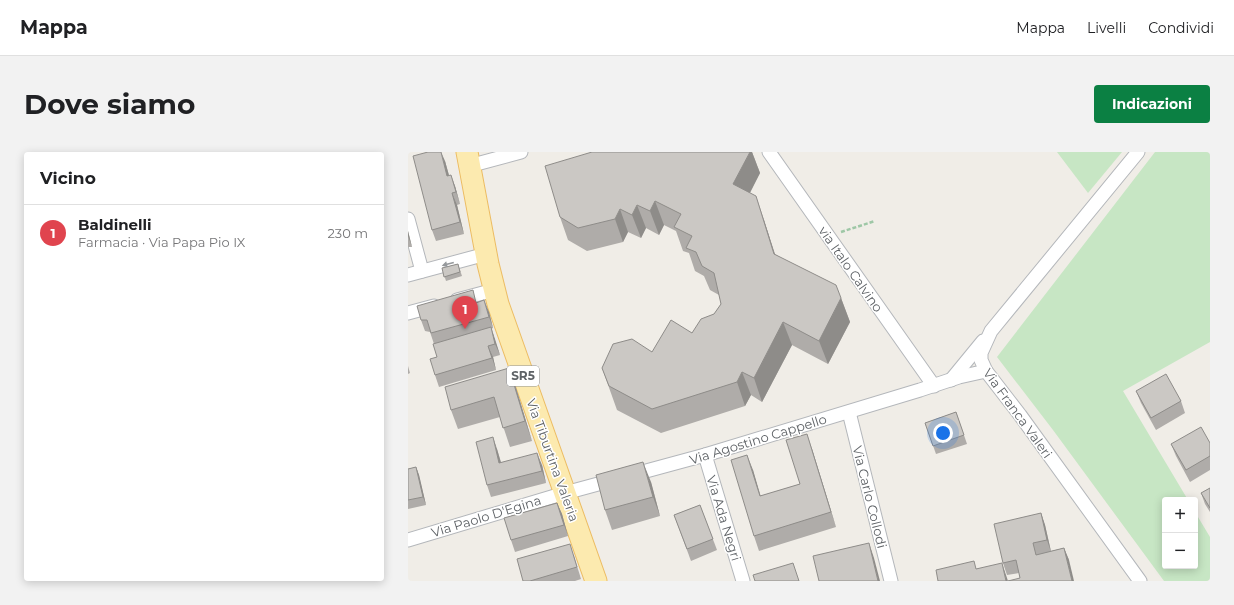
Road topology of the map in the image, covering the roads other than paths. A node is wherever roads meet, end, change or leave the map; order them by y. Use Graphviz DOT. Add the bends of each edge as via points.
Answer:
graph roads {
  1 [pos="521,152"];
  2 [pos="769,152"];
  3 [pos="1138,152"];
  4 [pos="468,159"];
  5 [pos="408,219"];
  6 [pos="486,254"];
  7 [pos="422,272"];
  8 [pos="408,275"];
  9 [pos="494,290"];
  10 [pos="408,313"];
  11 [pos="991,331"];
  12 [pos="986,371"];
  13 [pos="950,380"];
  14 [pos="934,386"];
  15 [pos="849,412"];
  16 [pos="705,455"];
  17 [pos="565,493"];
  18 [pos="408,540"];
  19 [pos="596,581"];
  20 [pos="743,581"];
  21 [pos="891,581"];
  22 [pos="1140,581"];
  1 -- 4 [label="street"];
  2 -- 14 [label="street, via Italo Calvino"];
  3 -- 11 [label="street, Via Franca Valeri"];
  4 -- 6 [label="main road, Via Tiburtina Valeria / SR5"];
  5 -- 7 [label="street"];
  6 -- 7 [label="street, one-way"];
  6 -- 9 [label="main road, Via Tiburtina Valeria / SR5"];
  7 -- 8 [label="street"];
  9 -- 10 [label="street"];
  9 -- 17 [label="main road, Via Tiburtina Valeria / SR5"];
  11 -- 12 [label="street, Via Franca Valeri" via="981,354"];
  11 -- 13 [label="street"];
  12 -- 13 [label="street, Via Agostino Cappello"];
  12 -- 22 [label="street, Via Franca Valeri"];
  13 -- 14 [label="street, Via Agostino Cappello"];
  14 -- 15 [label="street, Via Agostino Cappello"];
  15 -- 16 [label="street, Via Agostino Cappello"];
  15 -- 21 [label="street, Via Carlo Collodi"];
  16 -- 17 [label="street, Via Agostino Cappello"];
  16 -- 20 [label="street, Via Ada Negri"];
  17 -- 18 [label="street, Via Paolo D'Egina"];
  17 -- 19 [label="main road, Via Tiburtina Valeria / SR5"];
}
